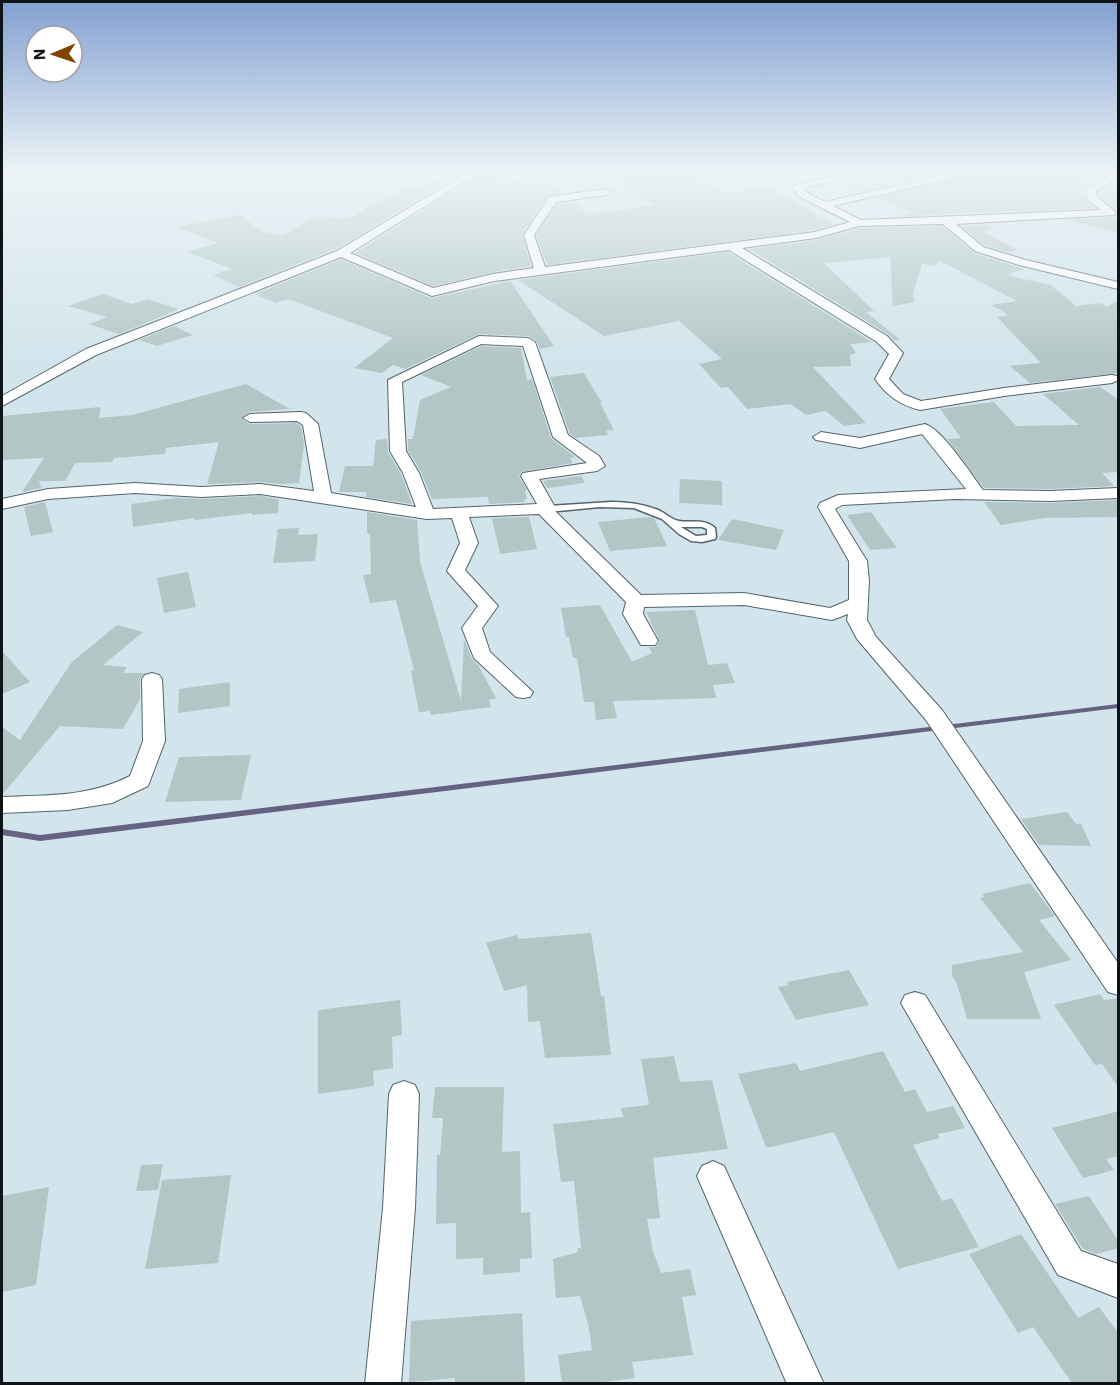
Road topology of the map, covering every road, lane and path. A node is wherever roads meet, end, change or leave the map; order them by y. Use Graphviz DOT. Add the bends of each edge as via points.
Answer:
graph roads {
  1 [pos="372,235"];
  2 [pos="530,235"];
  3 [pos="817,235"];
  4 [pos="962,235"];
  5 [pos="732,247"];
  6 [pos="341,253"];
  7 [pos="541,271"];
  8 [pos="1119,285"];
  9 [pos="1097,368"];
  10 [pos="1115,381"];
  11 [pos="2,402"];
  12 [pos="250,418"];
  13 [pos="820,437"];
  14 [pos="977,493"];
  15 [pos="1119,493"];
  16 [pos="323,497"];
  17 [pos="2,504"];
  18 [pos="546,509"];
  19 [pos="427,514"];
  20 [pos="460,515"];
  21 [pos="672,524"];
  22 [pos="636,601"];
  23 [pos="858,603"];
  24 [pos="648,641"];
  25 [pos="152,679"];
  26 [pos="523,692"];
  27 [pos="2,805"];
  28 [pos="1119,984"];
  29 [pos="915,1003"];
  30 [pos="404,1094"];
  31 [pos="713,1176"];
  32 [pos="1119,1281"];
  33 [pos="383,1383"];
  34 [pos="806,1383"];
  1 -- 6 [label="street"];
  2 -- 7 [label="street"];
  3 -- 5 [label="street"];
  4 -- 8 [label="street" via="979,249"];
  5 -- 7 [label="street"];
  5 -- 10 [label="street" via="882,339 896,353 882,379 898,397 920,406 1004,392"];
  6 -- 7 [label="street" via="432,291"];
  6 -- 11 [label="street" via="91,352"];
  9 -- 10 [label="street"];
  12 -- 16 [label="street" via="301,417 310,424"];
  13 -- 14 [label="street" via="860,443 925,429"];
  14 -- 15 [label="street"];
  14 -- 23 [label="street" via="838,500 826,507 858,561"];
  16 -- 17 [label="street" via="260,489 201,492 135,488 48,494"];
  16 -- 19 [label="street"];
  18 -- 19 [label="street" via="529,476 597,466 561,437 528,342 478,339 395,380 398,451"];
  18 -- 20 [label="street"];
  18 -- 21 [label="lane" via="632,505 661,514"];
  18 -- 22 [label="street"];
  19 -- 20 [label="street"];
  20 -- 26 [label="street" via="469,543 456,571 488,606 472,628 481,654"];
  22 -- 23 [label="street" via="744,599 832,615"];
  22 -- 24 [label="street" via="633,614"];
  23 -- 28 [label="street" via="857,620 867,639 934,715"];
  25 -- 27 [label="street" via="154,741 140,781 112,795"];
  29 -- 32 [label="street" via="1070,1263"];
  30 -- 33 [label="street" via="399,1208"];
  31 -- 34 [label="street"];
}
